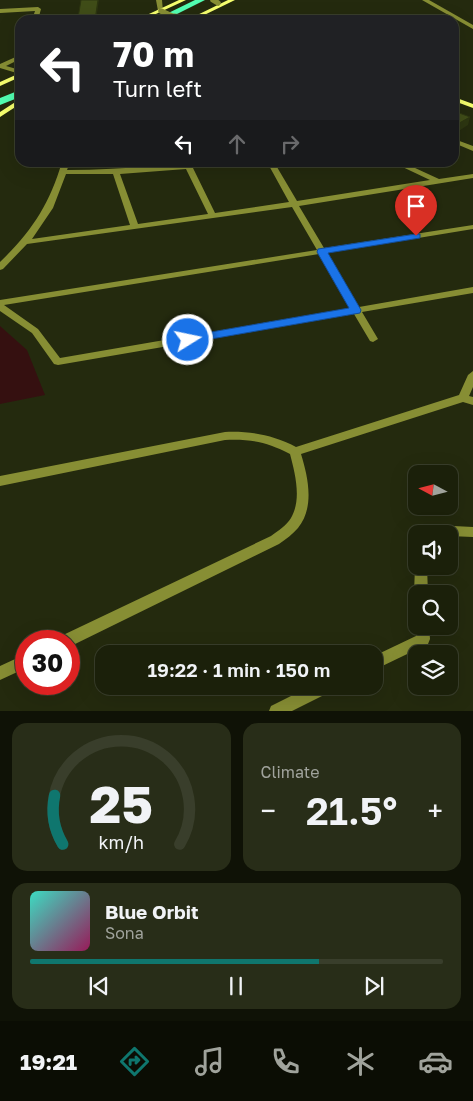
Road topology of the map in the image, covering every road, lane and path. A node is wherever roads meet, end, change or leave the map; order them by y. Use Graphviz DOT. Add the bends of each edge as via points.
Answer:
graph roads {
  1 [pos="159,0"];
  2 [pos="183,0"];
  3 [pos="201,0"];
  4 [pos="232,0"];
  5 [pos="424,0"];
  6 [pos="217,2"];
  7 [pos="0,11"];
  8 [pos="160,11"];
  9 [pos="36,15"];
  10 [pos="151,15"];
  11 [pos="169,15"];
  12 [pos="170,15"];
  13 [pos="187,15"];
  14 [pos="197,15"];
  15 [pos="222,15"];
  16 [pos="451,15"];
  17 [pos="459,19"];
  18 [pos="473,27"];
  19 [pos="15,59"];
  20 [pos="1,66"];
  21 [pos="15,72"];
  22 [pos="15,76"];
  23 [pos="1,83"];
  24 [pos="15,85"];
  25 [pos="0,92"];
  26 [pos="15,95"];
  27 [pos="459,101"];
  28 [pos="0,102"];
  29 [pos="15,103"];
  30 [pos="15,104"];
  31 [pos="473,106"];
  32 [pos="0,110"];
  33 [pos="0,115"];
  34 [pos="459,143"];
  35 [pos="473,149"];
  36 [pos="65,167"];
  37 [pos="190,167"];
  38 [pos="273,167"];
  39 [pos="406,167"];
  40 [pos="64,172"];
  41 [pos="116,172"];
  42 [pos="473,176"];
  43 [pos="438,181"];
  44 [pos="294,204"];
  45 [pos="213,216"];
  46 [pos="134,227"];
  47 [pos="473,227"];
  48 [pos="26,242"];
  49 [pos="322,252"];
  50 [pos="0,267"];
  51 [pos="473,290"];
  52 [pos="0,303"];
  53 [pos="0,306"];
  54 [pos="356,310"];
  55 [pos="373,339"];
  56 [pos="473,376"];
  57 [pos="468,400"];
  58 [pos="296,452"];
  59 [pos="0,481"];
  60 [pos="458,531"];
  61 [pos="473,532"];
  62 [pos="80,634"];
  63 [pos="423,635"];
  64 [pos="383,659"];
  65 [pos="15,666"];
  66 [pos="0,673"];
  67 [pos="308,695"];
  68 [pos="276,711"];
  1 -- 8 [label="street"];
  2 -- 8 [label="main road"];
  3 -- 11 [label="highway"];
  4 -- 6 [label="main road"];
  5 -- 16 [label="street"];
  6 -- 13 [label="highway"];
  6 -- 14 [label="main road"];
  6 -- 15 [label="street"];
  7 -- 9 [label="street" via="38,9"];
  8 -- 10 [label="main road"];
  8 -- 12 [label="street, bridge"];
  17 -- 18 [label="street"];
  19 -- 20 [label="street"];
  20 -- 21 [label="street"];
  22 -- 23 [label="main road"];
  24 -- 25 [label="highway"];
  26 -- 28 [label="highway"];
  27 -- 31 [label="main road"];
  29 -- 32 [label="highway"];
  30 -- 33 [label="main road"];
  34 -- 35 [label="street"];
  36 -- 40 [label="street"];
  37 -- 41 [label="street"];
  37 -- 45 [label="street"];
  38 -- 44 [label="street"];
  39 -- 43 [label="street"];
  40 -- 41 [label="street"];
  40 -- 48 [label="street" via="58,192"];
  41 -- 46 [label="street"];
  42 -- 43 [label="street"];
  43 -- 44 [label="street"];
  44 -- 45 [label="street"];
  44 -- 49 [label="street"];
  45 -- 46 [label="street"];
  46 -- 48 [label="street"];
  47 -- 49 [label="street"];
  48 -- 50 [label="street"];
  49 -- 52 [label="street"];
  49 -- 54 [label="street"];
  51 -- 54 [label="street"];
  53 -- 54 [label="street" via="35,331 58,362"];
  54 -- 55 [label="street"];
  56 -- 57 [label="street"];
  57 -- 58 [label="street"];
  58 -- 59 [label="street" via="254,434 224,436"];
  58 -- 62 [label="street" via="302,475 302,499 296,522 276,540"];
  60 -- 61 [label="street"];
  63 -- 64 [label="street" via="423,639"];
  65 -- 66 [label="street"];
  67 -- 68 [label="street"];
}
